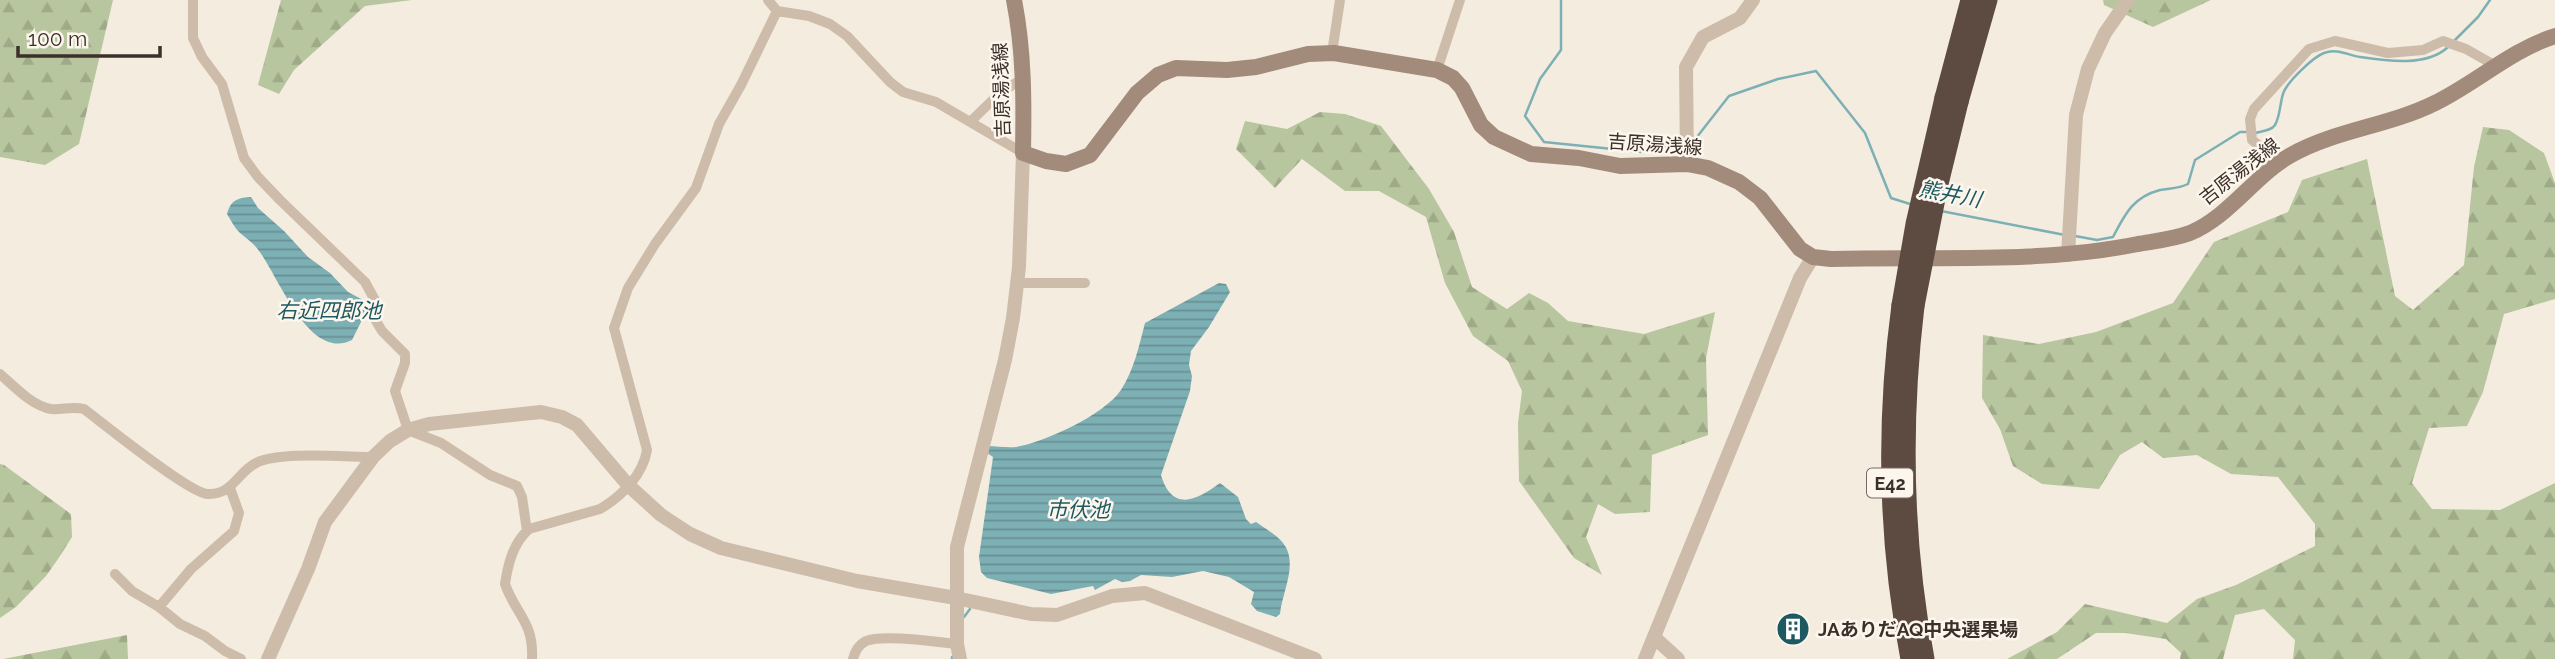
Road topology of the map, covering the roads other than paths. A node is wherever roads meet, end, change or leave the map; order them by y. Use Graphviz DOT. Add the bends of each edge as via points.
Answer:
graph roads {
  1 [pos="193,0"];
  2 [pos="768,0"];
  3 [pos="1014,0"];
  4 [pos="1340,0"];
  5 [pos="1460,0"];
  6 [pos="1753,0"];
  7 [pos="1970,0"];
  8 [pos="1988,0"];
  9 [pos="2128,0"];
  10 [pos="778,11"];
  11 [pos="2555,36"];
  12 [pos="1332,53"];
  13 [pos="2496,66"];
  14 [pos="1437,70"];
  15 [pos="1024,78"];
  16 [pos="1951,99"];
  17 [pos="970,122"];
  18 [pos="1023,153"];
  19 [pos="2281,162"];
  20 [pos="1687,164"];
  21 [pos="2068,255"];
  22 [pos="1814,257"];
  23 [pos="1017,283"];
  24 [pos="1085,283"];
  25 [pos="1908,306"];
  26 [pos="0,374"];
  27 [pos="408,430"];
  28 [pos="373,457"];
  29 [pos="628,485"];
  30 [pos="230,488"];
  31 [pos="527,531"];
  32 [pos="115,574"];
  33 [pos="956,597"];
  34 [pos="159,607"];
  35 [pos="1655,638"];
  36 [pos="957,644"];
  37 [pos="241,659"];
  38 [pos="268,659"];
  39 [pos="532,659"];
  40 [pos="853,659"];
  41 [pos="960,659"];
  42 [pos="1315,659"];
  43 [pos="1643,659"];
  44 [pos="1678,659"];
  45 [pos="1910,659"];
  46 [pos="1925,659"];
  1 -- 27 [label="street" via="193,38 222,84 244,158 280,200 365,282 377,304 376,321 405,354 395,391"];
  2 -- 10 [label="street"];
  3 -- 15 [label="main road, 吉原湯浅線"];
  4 -- 12 [label="street"];
  5 -- 14 [label="street"];
  6 -- 20 [label="street" via="1740,18 1703,37 1686,67"];
  7 -- 16 [label="highway, E42"];
  8 -- 16 [label="highway, E42"];
  9 -- 21 [label="street" via="2088,69 2076,115"];
  10 -- 17 [label="street" via="830,24 903,92 936,102"];
  10 -- 29 [label="street" via="719,124 696,188 628,288 614,328 647,450 642,469"];
  11 -- 13 [label="main road, 吉原湯浅線"];
  12 -- 14 [label="main road, 吉原湯浅線"];
  12 -- 18 [label="main road, 吉原湯浅線" via="1227,70 1176,68 1158,75 1138,93 1090,155 1066,163"];
  13 -- 19 [label="main road, 吉原湯浅線" via="2437,103 2314,145"];
  13 -- 19 [label="street" via="2443,41 2423,50 2388,53 2335,41 2309,49 2250,119 2252,140"];
  14 -- 20 [label="main road, 吉原湯浅線" via="1462,88 1481,125 1520,150 1620,166"];
  15 -- 17 [label="street" via="1001,92"];
  15 -- 18 [label="main road, 吉原湯浅線"];
  16 -- 25 [label="highway, E42, bridge" via="1915,224"];
  17 -- 18 [label="street"];
  18 -- 23 [label="street"];
  19 -- 21 [label="main road, 吉原湯浅線" via="2221,214 2190,233"];
  20 -- 22 [label="main road, 吉原湯浅線" via="1739,182 1760,198 1800,249"];
  21 -- 22 [label="main road, 吉原湯浅線"];
  22 -- 35 [label="street" via="1800,278"];
  23 -- 24 [label="street"];
  23 -- 33 [label="street" via="1005,360 957,547"];
  25 -- 45 [label="highway, E42" via="1891,388 1891,510"];
  25 -- 46 [label="highway, E42" via="1906,499"];
  26 -- 30 [label="street" via="36,403 51,409 84,409 197,491 207,494"];
  27 -- 28 [label="street"];
  27 -- 29 [label="street" via="541,412 556,415 577,425"];
  27 -- 31 [label="street" via="441,443 490,475 517,486"];
  28 -- 30 [label="street" via="263,460"];
  28 -- 38 [label="street" via="326,522"];
  29 -- 31 [label="street" via="600,509"];
  29 -- 33 [label="street" via="675,525 721,548 857,581"];
  30 -- 34 [label="street" via="239,513 234,531 191,569"];
  31 -- 39 [label="street" via="512,554 505,584 529,628"];
  32 -- 34 [label="street"];
  33 -- 36 [label="street"];
  33 -- 42 [label="street" via="1031,614 1057,615 1111,596 1145,593"];
  34 -- 37 [label="street"];
  35 -- 43 [label="street"];
  35 -- 44 [label="street"];
  36 -- 40 [label="street" via="876,639 863,642"];
  36 -- 41 [label="street"];
}
